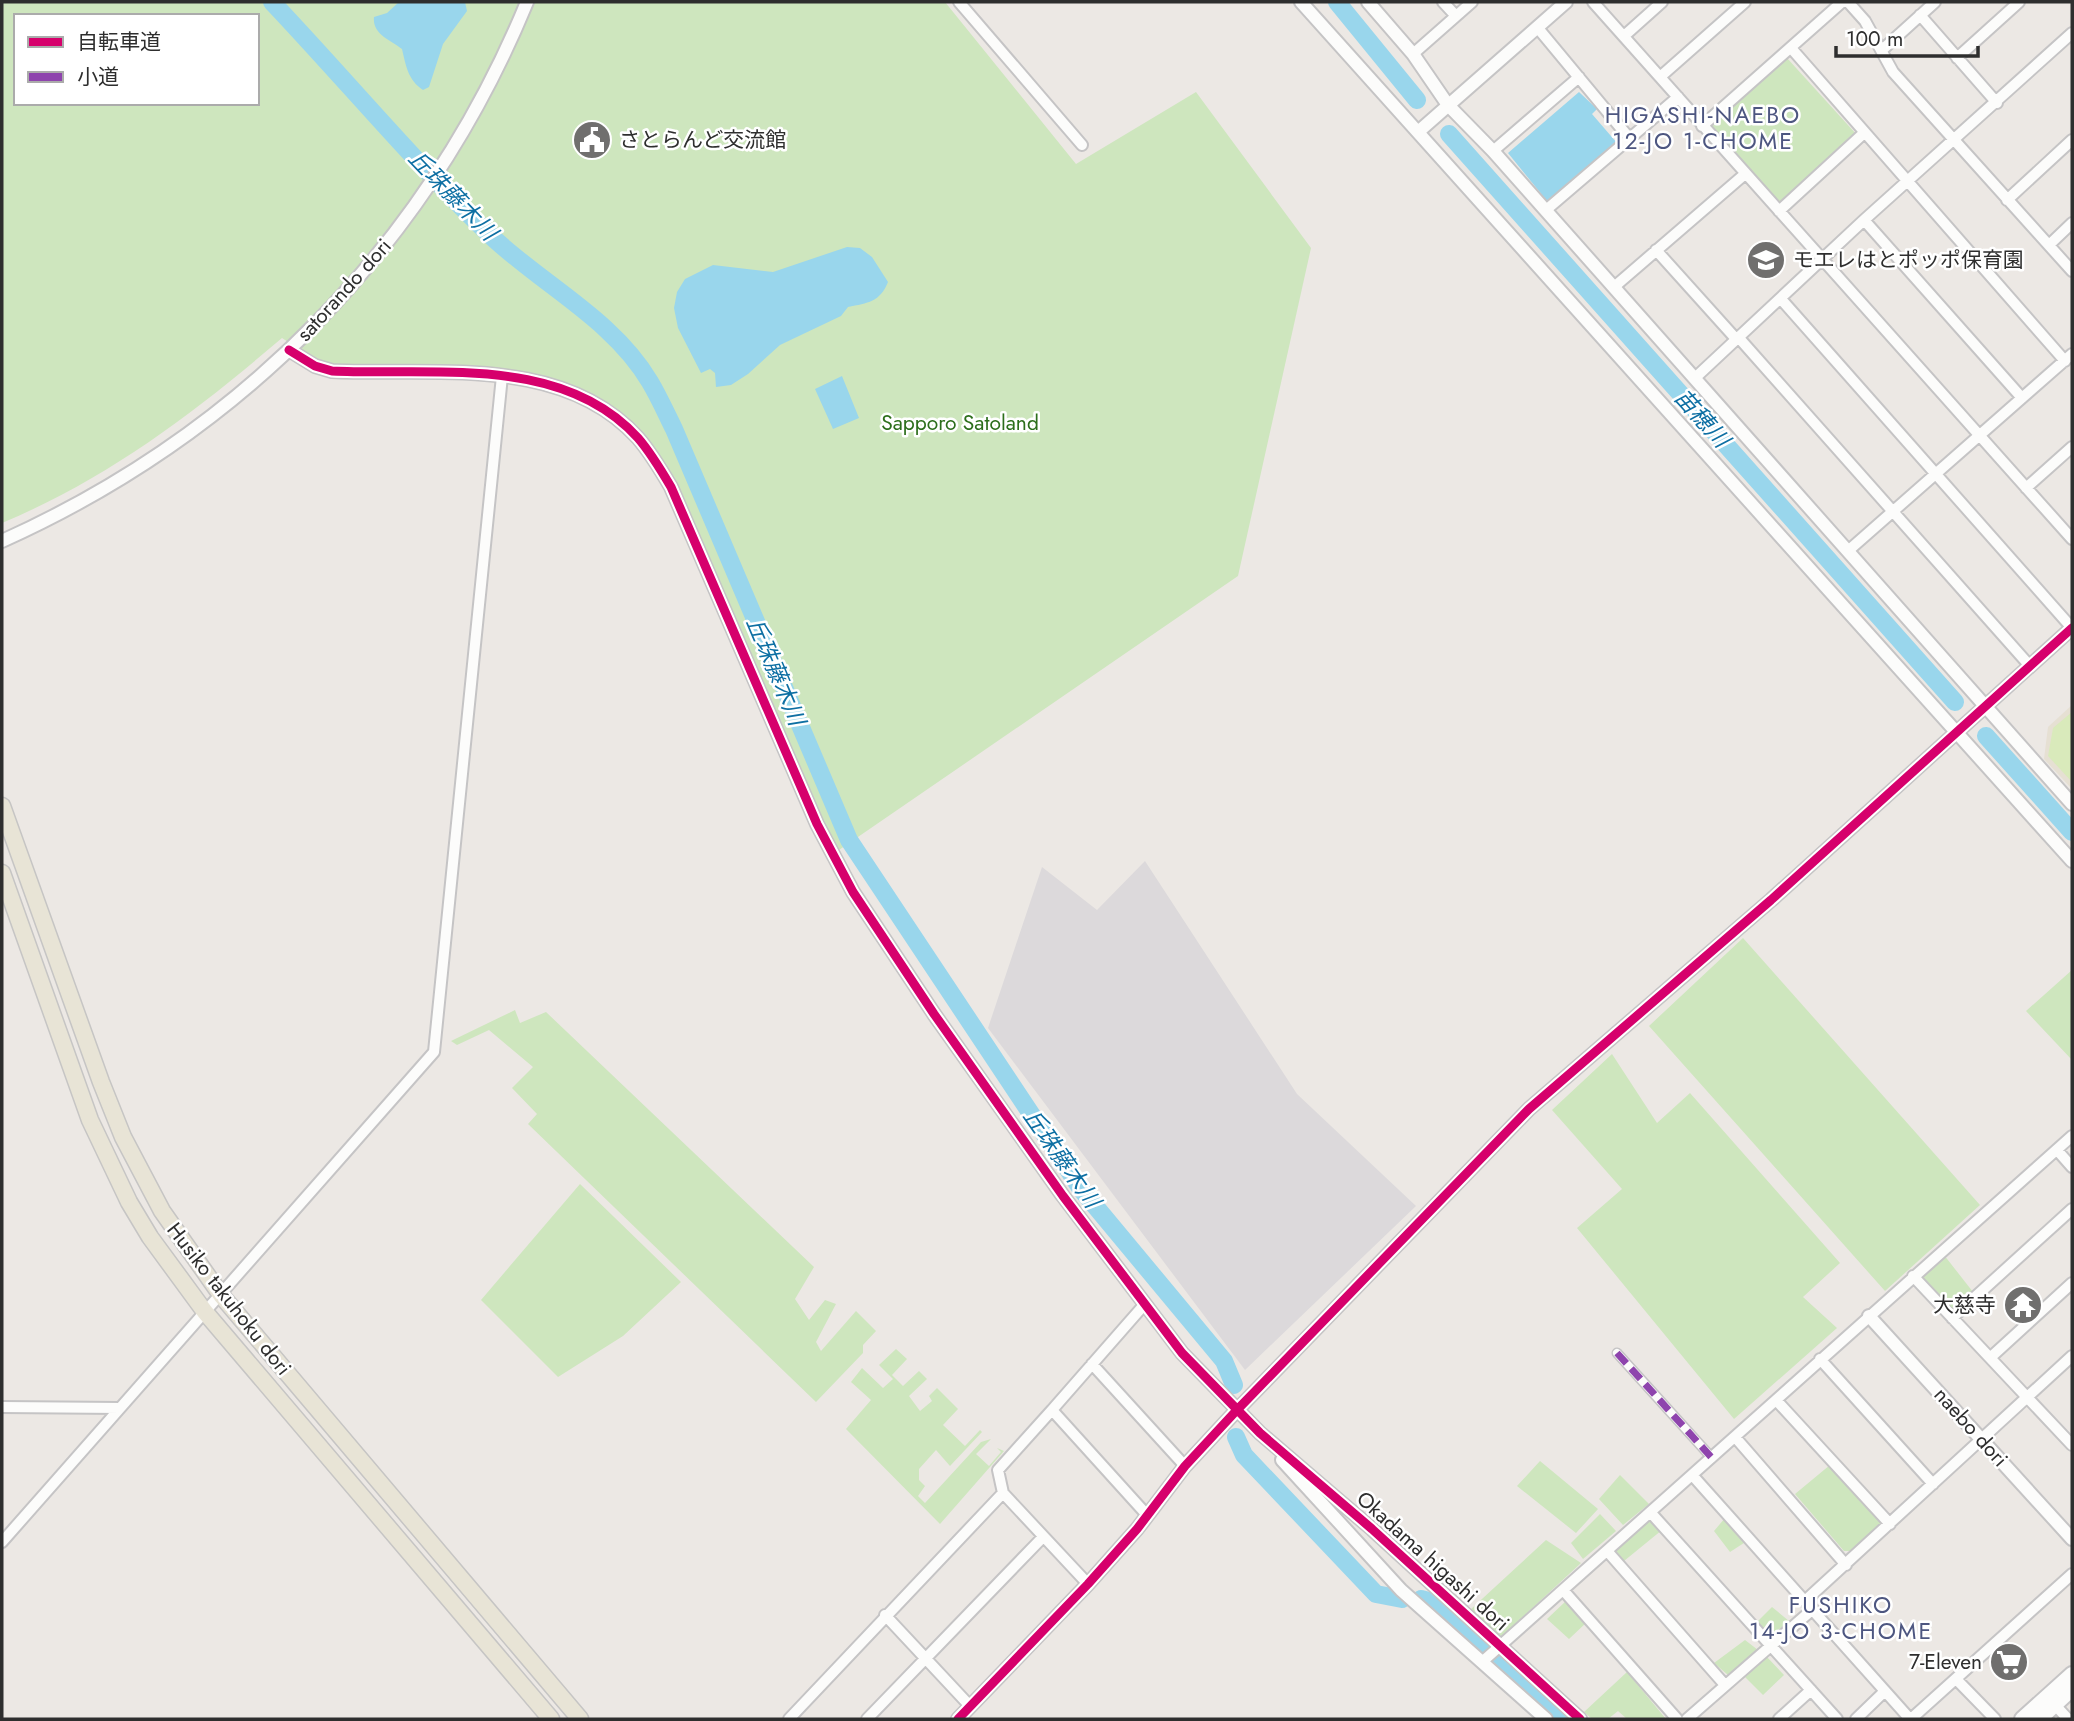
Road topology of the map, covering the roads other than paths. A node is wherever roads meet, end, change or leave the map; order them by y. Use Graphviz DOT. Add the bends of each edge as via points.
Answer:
graph roads {
  1 [pos="527,2"];
  2 [pos="959,2"];
  3 [pos="1301,2"];
  4 [pos="1368,2"];
  5 [pos="1443,2"];
  6 [pos="1472,2"];
  7 [pos="1566,2"];
  8 [pos="1593,2"];
  9 [pos="1662,2"];
  10 [pos="1745,2"];
  11 [pos="1842,2"];
  12 [pos="1848,2"];
  13 [pos="1935,2"];
  14 [pos="2019,2"];
  15 [pos="1920,15"];
  16 [pos="1456,16"];
  17 [pos="1537,27"];
  18 [pos="2072,33"];
  19 [pos="1624,36"];
  20 [pos="1791,48"];
  21 [pos="1882,50"];
  22 [pos="1413,54"];
  23 [pos="1957,58"];
  24 [pos="1579,77"];
  25 [pos="1660,77"];
  26 [pos="1678,97"];
  27 [pos="1997,103"];
  28 [pos="1448,105"];
  29 [pos="1702,126"];
  30 [pos="1418,132"];
  31 [pos="1864,133"];
  32 [pos="1630,139"];
  33 [pos="2072,140"];
  34 [pos="1955,141"];
  35 [pos="1082,145"];
  36 [pos="1493,151"];
  37 [pos="1745,174"];
  38 [pos="1906,182"];
  39 [pos="2007,200"];
  40 [pos="1546,210"];
  41 [pos="1779,211"];
  42 [pos="1864,220"];
  43 [pos="2072,223"];
  44 [pos="2049,245"];
  45 [pos="1656,250"];
  46 [pos="1822,260"];
  47 [pos="2072,271"];
  48 [pos="1614,286"];
  49 [pos="1781,299"];
  50 [pos="1737,339"];
  51 [pos="289,351"];
  52 [pos="2068,358"];
  53 [pos="502,376"];
  54 [pos="1696,377"];
  55 [pos="2022,398"];
  56 [pos="1979,436"];
  57 [pos="2072,447"];
  58 [pos="1937,473"];
  59 [pos="2026,488"];
  60 [pos="1893,512"];
  61 [pos="2071,535"];
  62 [pos="2,541"];
  63 [pos="1849,550"];
  64 [pos="2072,628"];
  65 [pos="2030,666"];
  66 [pos="1985,708"];
  67 [pos="1958,732"];
  68 [pos="2072,804"];
  69 [pos="2,806"];
  70 [pos="2072,861"];
  71 [pos="2,873"];
  72 [pos="2072,1136"];
  73 [pos="2057,1150"];
  74 [pos="2072,1167"];
  75 [pos="2072,1209"];
  76 [pos="1913,1276"];
  77 [pos="2072,1283"];
  78 [pos="221,1295"];
  79 [pos="1144,1306"];
  80 [pos="205,1312"];
  81 [pos="1869,1316"];
  82 [pos="1952,1318"];
  83 [pos="1617,1353"];
  84 [pos="2072,1356"];
  85 [pos="1992,1357"];
  86 [pos="1820,1359"];
  87 [pos="1092,1364"];
  88 [pos="2027,1396"];
  89 [pos="1776,1400"];
  90 [pos="2,1407"];
  91 [pos="120,1408"];
  92 [pos="1052,1410"];
  93 [pos="1236,1411"];
  94 [pos="1260,1433"];
  95 [pos="1735,1437"];
  96 [pos="2070,1437"];
  97 [pos="1981,1439"];
  98 [pos="1712,1458"];
  99 [pos="1185,1466"];
  100 [pos="1693,1475"];
  101 [pos="1933,1484"];
  102 [pos="1003,1493"];
  103 [pos="1651,1513"];
  104 [pos="1147,1515"];
  105 [pos="1890,1524"];
  106 [pos="1043,1537"];
  107 [pos="2072,1539"];
  108 [pos="2,1542"];
  109 [pos="1608,1552"];
  110 [pos="1846,1564"];
  111 [pos="2072,1574"];
  112 [pos="1088,1584"];
  113 [pos="1563,1590"];
  114 [pos="1810,1605"];
  115 [pos="885,1615"];
  116 [pos="1499,1645"];
  117 [pos="1772,1645"];
  118 [pos="926,1659"];
  119 [pos="1482,1662"];
  120 [pos="2072,1674"];
  121 [pos="1955,1679"];
  122 [pos="1725,1685"];
  123 [pos="2072,1689"];
  124 [pos="1811,1690"];
  125 [pos="1885,1691"];
  126 [pos="2055,1704"];
  127 [pos="970,1706"];
  128 [pos="551,1719"];
  129 [pos="580,1719"];
  130 [pos="789,1719"];
  131 [pos="867,1719"];
  132 [pos="958,1719"];
  133 [pos="1546,1719"];
  134 [pos="1580,1719"];
  135 [pos="1676,1719"];
  136 [pos="1687,1719"];
  137 [pos="1779,1719"];
  138 [pos="1837,1719"];
  139 [pos="1856,1719"];
  140 [pos="1911,1719"];
  141 [pos="1994,1719"];
  142 [pos="2022,1719"];
  143 [pos="2039,1719"];
  144 [pos="2068,1719"];
  1 -- 51 [label="street, satorando dori" via="477,108 422,196 347,291"];
  2 -- 35 [label="street"];
  3 -- 30 [label="street"];
  4 -- 22 [label="street"];
  5 -- 16 [label="street"];
  6 -- 16 [label="street"];
  7 -- 17 [label="street"];
  8 -- 19 [label="street"];
  9 -- 19 [label="street"];
  10 -- 25 [label="street"];
  11 -- 20 [label="street"];
  12 -- 21 [label="street"];
  13 -- 15 [label="street"];
  14 -- 23 [label="street"];
  15 -- 21 [label="street"];
  15 -- 23 [label="street"];
  16 -- 22 [label="street"];
  17 -- 24 [label="street"];
  17 -- 28 [label="street"];
  18 -- 27 [label="street"];
  19 -- 25 [label="street"];
  20 -- 29 [label="street"];
  20 -- 31 [label="street"];
  21 -- 34 [label="street" via="1893,72"];
  22 -- 28 [label="street"];
  23 -- 27 [label="street"];
  24 -- 32 [label="street"];
  24 -- 36 [label="street"];
  25 -- 26 [label="street"];
  26 -- 29 [label="street"];
  26 -- 32 [label="street"];
  27 -- 34 [label="street"];
  28 -- 30 [label="street"];
  28 -- 36 [label="street"];
  29 -- 37 [label="street"];
  30 -- 67 [label="street"];
  31 -- 38 [label="street"];
  31 -- 41 [label="street"];
  32 -- 40 [label="street"];
  33 -- 39 [label="street"];
  34 -- 38 [label="street"];
  34 -- 39 [label="street"];
  36 -- 40 [label="street"];
  37 -- 41 [label="street"];
  37 -- 45 [label="street"];
  38 -- 42 [label="street"];
  38 -- 52 [label="street"];
  39 -- 44 [label="street"];
  40 -- 48 [label="street"];
  41 -- 46 [label="street"];
  42 -- 46 [label="street"];
  42 -- 55 [label="street"];
  43 -- 44 [label="street"];
  44 -- 47 [label="street"];
  45 -- 48 [label="street"];
  45 -- 50 [label="street"];
  46 -- 49 [label="street"];
  46 -- 56 [label="street"];
  48 -- 54 [label="street"];
  49 -- 50 [label="street"];
  49 -- 58 [label="street"];
  50 -- 54 [label="street"];
  50 -- 60 [label="street"];
  51 -- 53 [label="street" via="332,372"];
  51 -- 62 [label="street, satorando dori" via="252,386 155,459"];
  52 -- 55 [label="street"];
  53 -- 78 [label="street" via="434,1052"];
  53 -- 79 [label="street" via="565,389 593,402 637,437 659,467 840,870 934,1014"];
  54 -- 63 [label="street"];
  55 -- 56 [label="street"];
  56 -- 58 [label="street"];
  56 -- 59 [label="street"];
  57 -- 59 [label="street"];
  58 -- 60 [label="street"];
  58 -- 64 [label="street"];
  59 -- 61 [label="street"];
  60 -- 63 [label="street"];
  60 -- 65 [label="street"];
  63 -- 66 [label="street"];
  64 -- 65 [label="street"];
  65 -- 66 [label="street"];
  66 -- 67 [label="street"];
  66 -- 68 [label="street"];
  67 -- 70 [label="street"];
  67 -- 93 [label="street" via="1529,1109"];
  69 -- 78 [label="main road, Husiko takuhoku dori" via="123,1137 162,1211"];
  71 -- 80 [label="main road, Husiko takuhoku dori" via="108,1161 150,1237"];
  72 -- 73 [label="street"];
  73 -- 74 [label="street"];
  73 -- 76 [label="street"];
  75 -- 82 [label="street"];
  76 -- 81 [label="street"];
  76 -- 82 [label="street"];
  77 -- 85 [label="street"];
  78 -- 80 [label="street"];
  78 -- 129 [label="main road, Husiko takuhoku dori"];
  79 -- 87 [label="street"];
  79 -- 93 [label="street"];
  80 -- 91 [label="street"];
  80 -- 128 [label="main road, Husiko takuhoku dori"];
  81 -- 86 [label="street"];
  81 -- 97 [label="street, naebo dori"];
  82 -- 85 [label="street"];
  83 -- 98 [label="street"];
  84 -- 88 [label="street"];
  85 -- 88 [label="street"];
  86 -- 89 [label="street"];
  86 -- 101 [label="street"];
  87 -- 92 [label="street"];
  87 -- 99 [label="street"];
  88 -- 96 [label="street"];
  88 -- 97 [label="street"];
  89 -- 95 [label="street"];
  89 -- 105 [label="street"];
  90 -- 91 [label="street"];
  91 -- 108 [label="street"];
  92 -- 102 [label="street" via="998,1469"];
  92 -- 104 [label="street"];
  93 -- 94 [label="street"];
  93 -- 99 [label="street"];
  94 -- 116 [label="street, Okadama higashi dori"];
  94 -- 119 [label="street, Okadama higashi dori" via="1401,1590"];
  95 -- 98 [label="street"];
  95 -- 110 [label="street"];
  97 -- 101 [label="street"];
  97 -- 107 [label="street, naebo dori"];
  98 -- 100 [label="street"];
  99 -- 104 [label="street"];
  100 -- 103 [label="street"];
  100 -- 114 [label="street"];
  101 -- 105 [label="street"];
  102 -- 106 [label="street"];
  102 -- 115 [label="street"];
  103 -- 109 [label="street"];
  103 -- 117 [label="street"];
  104 -- 112 [label="street"];
  105 -- 110 [label="street"];
  106 -- 112 [label="street"];
  106 -- 118 [label="street"];
  109 -- 113 [label="street"];
  109 -- 122 [label="street"];
  110 -- 114 [label="street"];
  111 -- 121 [label="street"];
  112 -- 127 [label="street"];
  113 -- 116 [label="street"];
  113 -- 135 [label="street"];
  114 -- 117 [label="street"];
  114 -- 125 [label="street"];
  115 -- 118 [label="street"];
  115 -- 130 [label="street"];
  116 -- 119 [label="street"];
  116 -- 134 [label="street, Okadama higashi dori"];
  117 -- 122 [label="street"];
  117 -- 124 [label="street"];
  118 -- 127 [label="street"];
  118 -- 131 [label="street"];
  119 -- 133 [label="street, Okadama higashi dori"];
  120 -- 142 [label="main road"];
  121 -- 140 [label="street"];
  121 -- 141 [label="street"];
  122 -- 136 [label="street"];
  123 -- 126 [label="main road"];
  124 -- 137 [label="street"];
  124 -- 138 [label="street"];
  125 -- 139 [label="street"];
  125 -- 140 [label="street"];
  126 -- 143 [label="main road"];
  126 -- 144 [label="street"];
  127 -- 132 [label="street"];
}
